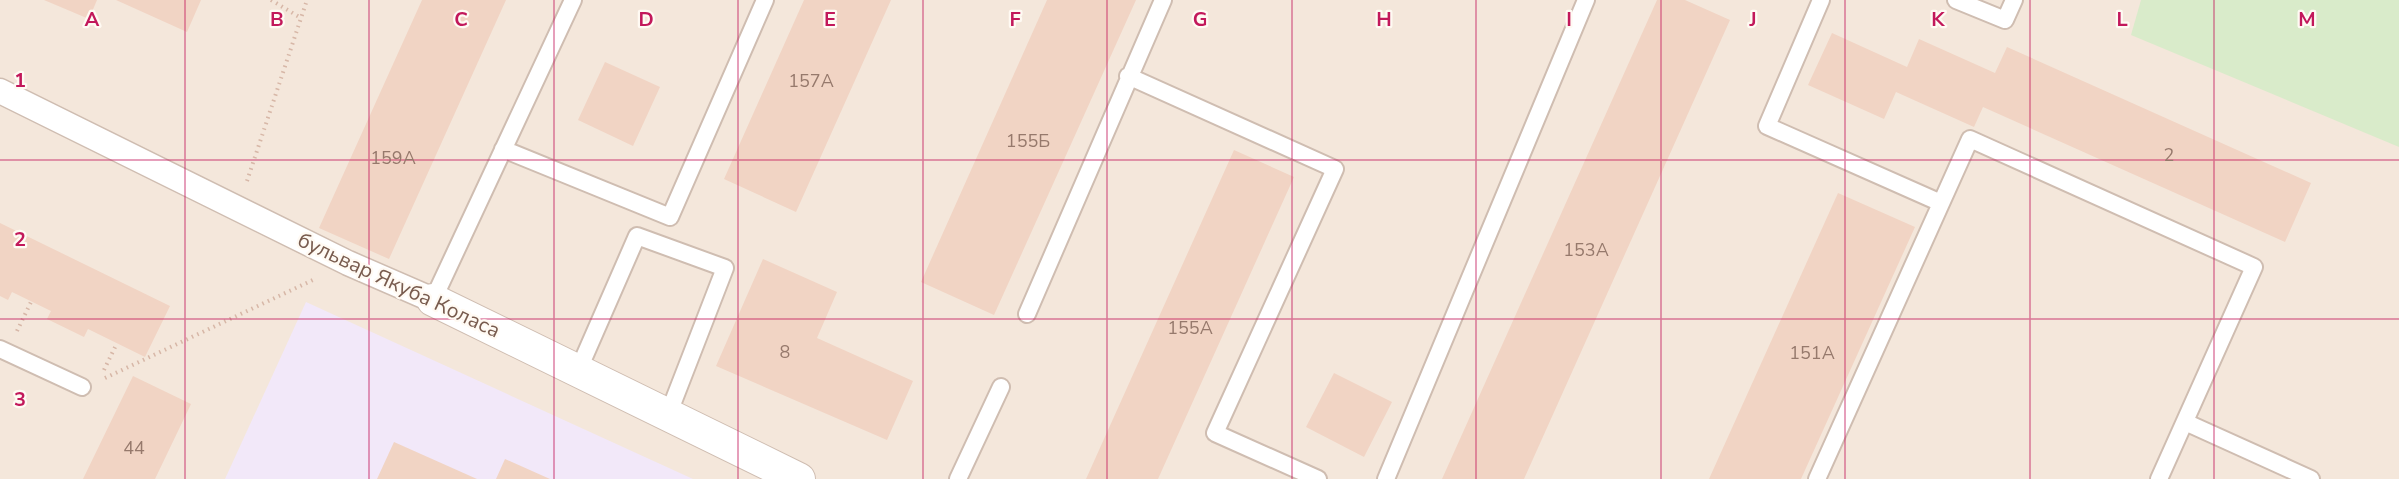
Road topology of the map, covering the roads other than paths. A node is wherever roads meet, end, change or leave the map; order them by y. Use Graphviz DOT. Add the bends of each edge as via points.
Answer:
graph roads {
  1 [pos="573,0"];
  2 [pos="765,0"];
  3 [pos="1163,0"];
  4 [pos="1586,0"];
  5 [pos="1821,0"];
  6 [pos="1956,0"];
  7 [pos="2014,0"];
  8 [pos="1128,76"];
  9 [pos="0,91"];
  10 [pos="503,149"];
  11 [pos="1941,203"];
  12 [pos="433,300"];
  13 [pos="1027,314"];
  14 [pos="0,349"];
  15 [pos="578,371"];
  16 [pos="82,387"];
  17 [pos="1001,387"];
  18 [pos="668,415"];
  19 [pos="2185,422"];
  20 [pos="799,479"];
  21 [pos="958,479"];
  22 [pos="1318,479"];
  23 [pos="1386,479"];
  24 [pos="1817,479"];
  25 [pos="2159,479"];
  26 [pos="2311,479"];
  1 -- 10 [label="lane"];
  2 -- 10 [label="lane" via="670,217"];
  3 -- 8 [label="lane"];
  4 -- 23 [label="lane"];
  5 -- 11 [label="lane" via="1767,126"];
  6 -- 7 [label="lane" via="2005,20"];
  8 -- 13 [label="lane"];
  8 -- 22 [label="lane" via="1335,169 1215,433"];
  9 -- 12 [label="street, бульвар Якуба Коласа" via="348,263"];
  10 -- 12 [label="lane"];
  11 -- 19 [label="lane" via="1970,140 2254,267"];
  11 -- 24 [label="lane"];
  12 -- 15 [label="street, бульвар Якуба Коласа"];
  14 -- 16 [label="lane"];
  15 -- 18 [label="street, бульвар Якуба Коласа"];
  15 -- 18 [label="lane" via="637,236 725,268"];
  17 -- 21 [label="lane"];
  18 -- 20 [label="street, бульвар Якуба Коласа"];
  19 -- 25 [label="lane"];
  19 -- 26 [label="lane"];
}
